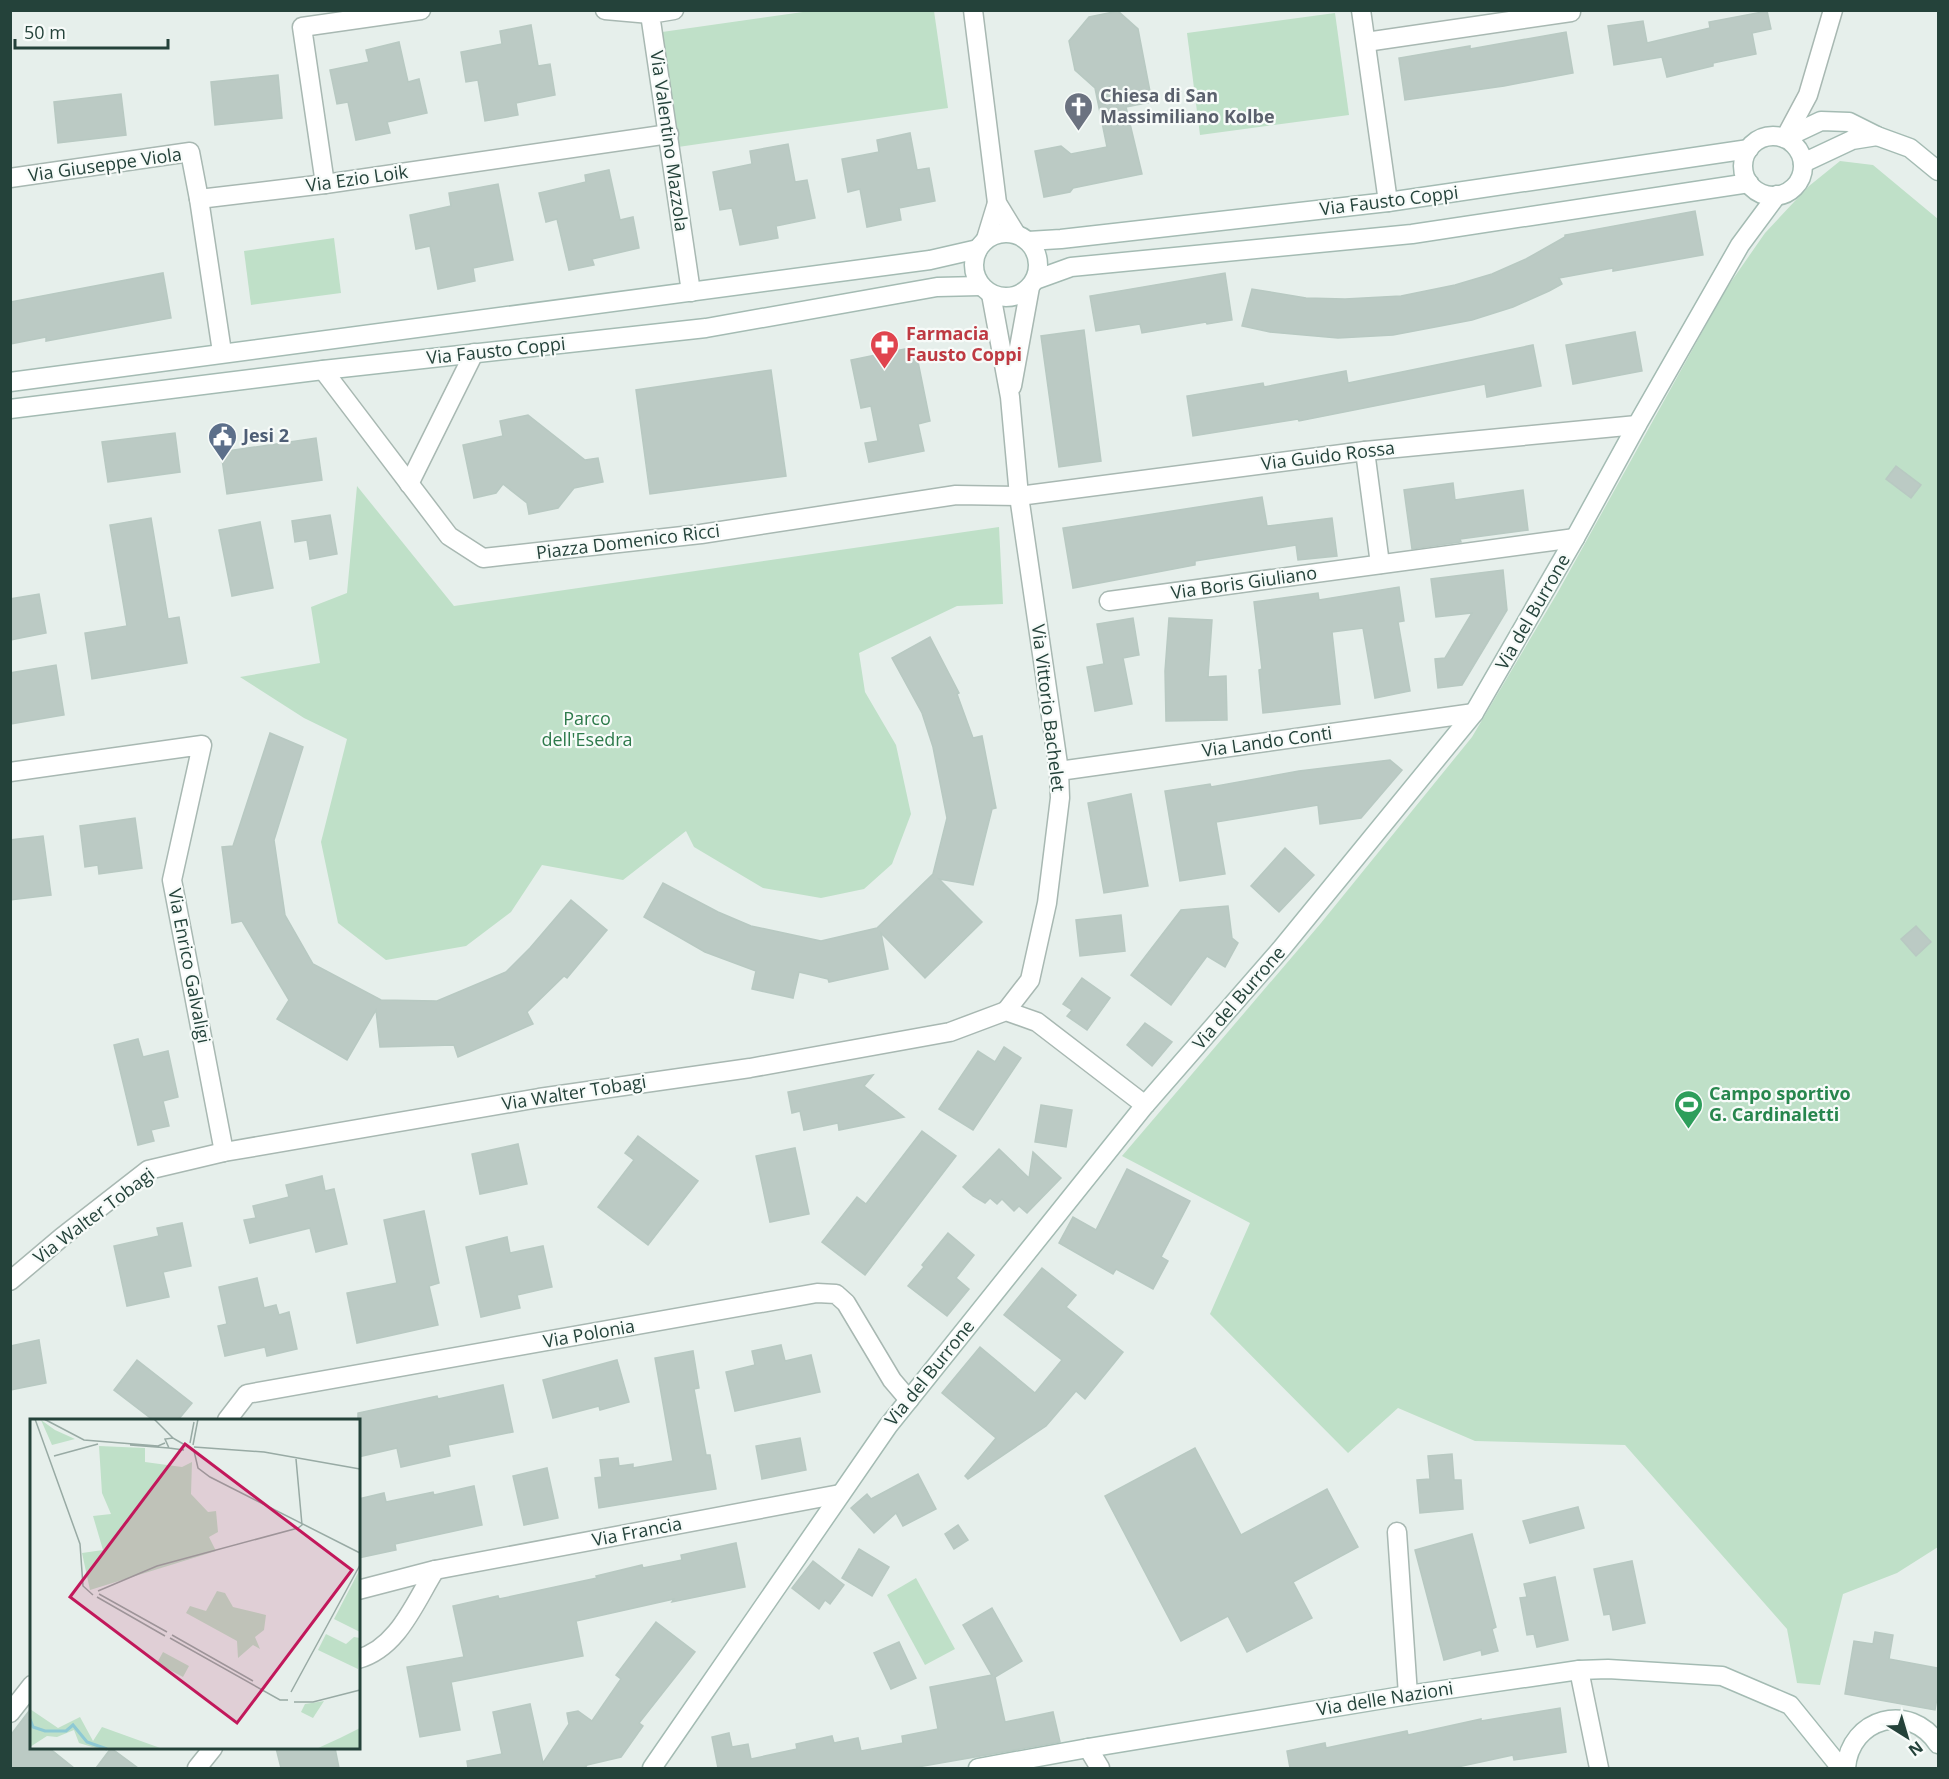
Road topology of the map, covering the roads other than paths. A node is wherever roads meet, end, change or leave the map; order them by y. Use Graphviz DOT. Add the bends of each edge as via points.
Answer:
graph roads {
  1 [pos="421,10"];
  2 [pos="605,10"];
  3 [pos="674,10"];
  4 [pos="973,10"];
  5 [pos="1362,10"];
  6 [pos="1833,10"];
  7 [pos="1571,12"];
  8 [pos="650,14"];
  9 [pos="1366,42"];
  10 [pos="669,134"];
  11 [pos="1877,136"];
  12 [pos="1785,138"];
  13 [pos="1749,149"];
  14 [pos="1803,163"];
  15 [pos="1938,171"];
  16 [pos="10,178"];
  17 [pos="1749,183"];
  18 [pos="325,184"];
  19 [pos="1777,195"];
  20 [pos="199,199"];
  21 [pos="1388,202"];
  22 [pos="997,203"];
  23 [pos="1022,237"];
  24 [pos="982,244"];
  25 [pos="1032,283"];
  26 [pos="986,290"];
  27 [pos="691,292"];
  28 [pos="222,352"];
  29 [pos="474,354"];
  30 [pos="323,370"];
  31 [pos="10,382"];
  32 [pos="1010,397"];
  33 [pos="10,409"];
  34 [pos="1637,425"];
  35 [pos="1365,451"];
  36 [pos="409,484"];
  37 [pos="1019,496"];
  38 [pos="1575,538"];
  39 [pos="1380,564"];
  40 [pos="1109,601"];
  41 [pos="1474,713"];
  42 [pos="1059,771"];
  43 [pos="10,772"];
  44 [pos="1006,1011"];
  45 [pos="1145,1105"];
  46 [pos="224,1152"];
  47 [pos="10,1281"];
  48 [pos="909,1400"];
  49 [pos="228,1419"];
  50 [pos="840,1494"];
  51 [pos="1397,1532"];
  52 [pos="435,1570"];
  53 [pos="360,1589"];
  54 [pos="360,1658"];
  55 [pos="1579,1670"];
  56 [pos="30,1688"];
  57 [pos="1408,1695"];
  58 [pos="10,1713"];
  59 [pos="1930,1724"];
  60 [pos="1938,1744"];
  61 [pos="1088,1748"];
  62 [pos="212,1749"];
  63 [pos="197,1768"];
  64 [pos="652,1768"];
  65 [pos="978,1768"];
  66 [pos="1100,1768"];
  67 [pos="1599,1768"];
  68 [pos="1844,1768"];
  1 -- 18 [label="street" via="302,27"];
  2 -- 8 [label="street"];
  3 -- 8 [label="street"];
  4 -- 22 [label="street"];
  5 -- 9 [label="street"];
  6 -- 12 [label="street" via="1808,95"];
  7 -- 9 [label="street"];
  8 -- 10 [label="street, Via Valentino Mazzola"];
  9 -- 21 [label="street"];
  10 -- 18 [label="street, Via Ezio Loik"];
  10 -- 27 [label="street, Via Valentino Mazzola"];
  11 -- 12 [label="street" via="1849,123 1821,121"];
  11 -- 14 [label="street" via="1852,140"];
  11 -- 15 [label="street" via="1911,148"];
  12 -- 13 [label="street" via="1762,138"];
  12 -- 14 [label="street" via="1797,148"];
  13 -- 17 [label="street" via="1743,166"];
  13 -- 21 [label="street, Via Fausto Coppi"];
  14 -- 19 [label="street" via="1803,172 1793,188"];
  16 -- 20 [label="street, Via Giuseppe Viola" via="190,152"];
  17 -- 19 [label="street" via="1761,193"];
  17 -- 25 [label="street, Via Fausto Coppi" via="1412,234 1071,267"];
  18 -- 20 [label="street, Via Ezio Loik"];
  19 -- 34 [label="street, Via del Burrone" via="1740,246"];
  20 -- 28 [label="street"];
  21 -- 23 [label="street, Via Fausto Coppi" via="1061,239"];
  22 -- 23 [label="street"];
  22 -- 24 [label="street"];
  23 -- 24 [label="street, Via Fausto Coppi" via="1005,232"];
  23 -- 25 [label="street" via="1035,249 1038,259"];
  24 -- 26 [label="street" via="973,267 975,277"];
  24 -- 27 [label="street, Via Fausto Coppi" via="930,260"];
  25 -- 26 [label="street, Via Fausto Coppi" via="1012,297"];
  25 -- 32 [label="street, Via Vittorio Bachelet"];
  26 -- 29 [label="street, Via Fausto Coppi" via="937,287 705,328"];
  26 -- 32 [label="street, Via Vittorio Bachelet"];
  27 -- 28 [label="street, Via Fausto Coppi"];
  28 -- 31 [label="street, Via Fausto Coppi"];
  29 -- 30 [label="street, Via Fausto Coppi"];
  29 -- 36 [label="street"];
  30 -- 33 [label="street, Via Fausto Coppi"];
  30 -- 36 [label="street, Piazza Domenico Ricci"];
  32 -- 37 [label="street, Via Vittorio Bachelet"];
  34 -- 35 [label="street, Via Guido Rossa"];
  34 -- 38 [label="street, Via del Burrone"];
  35 -- 37 [label="street, Via Guido Rossa"];
  35 -- 39 [label="street"];
  36 -- 37 [label="street, Piazza Domenico Ricci" via="449,536 483,558 701,534 956,495"];
  37 -- 42 [label="street, Via Vittorio Bachelet"];
  38 -- 39 [label="street, Via Boris Giuliano"];
  38 -- 41 [label="street, Via del Burrone"];
  39 -- 40 [label="street, Via Boris Giuliano"];
  41 -- 42 [label="street, Via Lando Conti"];
  41 -- 45 [label="street, Via del Burrone" via="1282,948"];
  42 -- 44 [label="street, Via Vittorio Bachelet" via="1060,798 1047,903 1030,980"];
  43 -- 46 [label="street, Via Enrico Galvaligi" via="202,745 172,880"];
  44 -- 45 [label="street" via="1037,1022"];
  44 -- 46 [label="street, Via Walter Tobagi" via="950,1032 762,1066 539,1098"];
  45 -- 48 [label="street, Via del Burrone"];
  46 -- 47 [label="street, Via Walter Tobagi" via="148,1170"];
  48 -- 49 [label="street, Via Polonia" via="892,1380 846,1303 836,1294 817,1293 247,1394"];
  48 -- 50 [label="street, Via del Burrone"];
  50 -- 52 [label="street, Via Francia"];
  50 -- 64 [label="street, Via del Burrone"];
  51 -- 57 [label="street"];
  52 -- 53 [label="street, Via Francia"];
  52 -- 54 [label="street" via="385,1646"];
  55 -- 57 [label="street, Via delle Nazioni"];
  55 -- 67 [label="street"];
  55 -- 68 [label="street, Via delle Nazioni" via="1722,1676 1790,1705"];
  56 -- 58 [label="street"];
  57 -- 61 [label="street, Via delle Nazioni"];
  59 -- 60 [label="street"];
  59 -- 68 [label="street" via="1890,1719 1875,1723 1853,1743"];
  61 -- 65 [label="street, Via delle Nazioni"];
  61 -- 66 [label="street"];
  62 -- 63 [label="street"];
}
